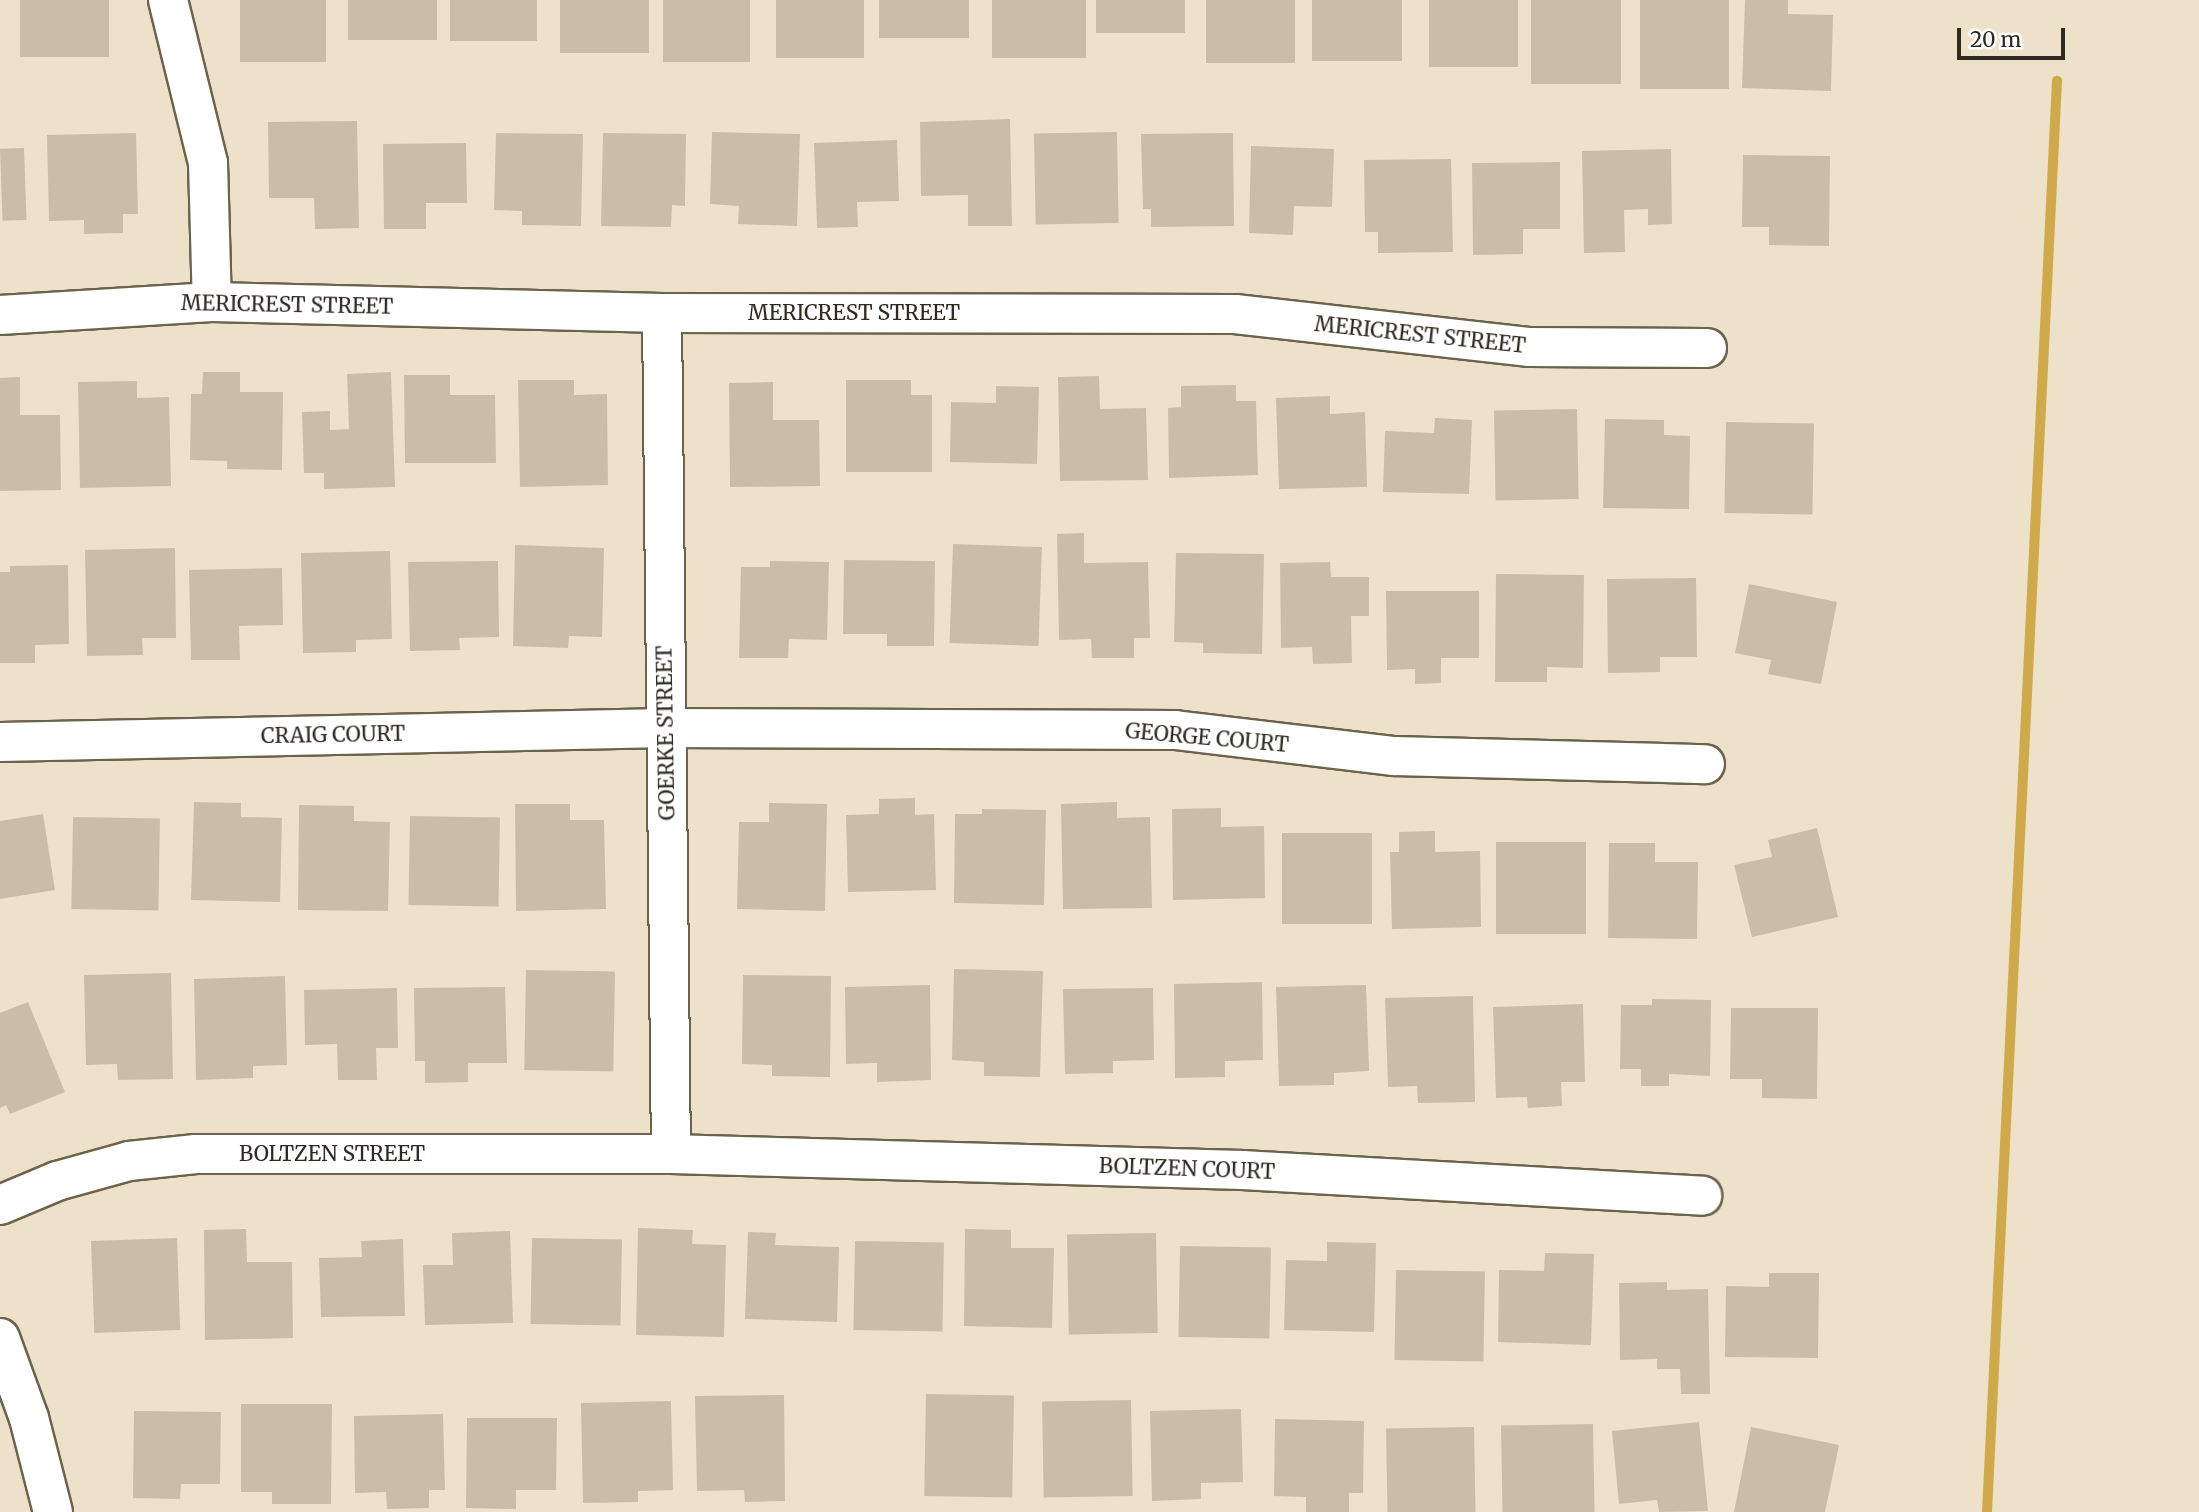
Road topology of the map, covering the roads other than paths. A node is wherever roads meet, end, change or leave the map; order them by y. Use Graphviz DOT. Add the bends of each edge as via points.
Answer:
graph roads {
  1 [pos="168,0"];
  2 [pos="212,302"];
  3 [pos="662,313"];
  4 [pos="0,315"];
  5 [pos="1707,348"];
  6 [pos="666,728"];
  7 [pos="0,742"];
  8 [pos="1705,764"];
  9 [pos="671,1154"];
  10 [pos="1702,1196"];
  11 [pos="0,1205"];
  12 [pos="0,1338"];
  13 [pos="53,1512"];
  1 -- 2 [label="street" via="208,163"];
  2 -- 3 [label="street, MERICREST STREET"];
  2 -- 4 [label="street, MERICREST STREET"];
  3 -- 5 [label="street, MERICREST STREET" via="1235,314 1531,347"];
  3 -- 6 [label="street, GOERKE STREET"];
  6 -- 7 [label="street, CRAIG COURT"];
  6 -- 8 [label="street, GEORGE COURT" via="1175,730 1394,756"];
  6 -- 9 [label="street, GOERKE STREET"];
  9 -- 10 [label="street, BOLTZEN COURT" via="1243,1170"];
  9 -- 11 [label="street, BOLTZEN STREET" via="196,1154 129,1161 57,1181"];
  12 -- 13 [label="street" via="29,1418"];
}
